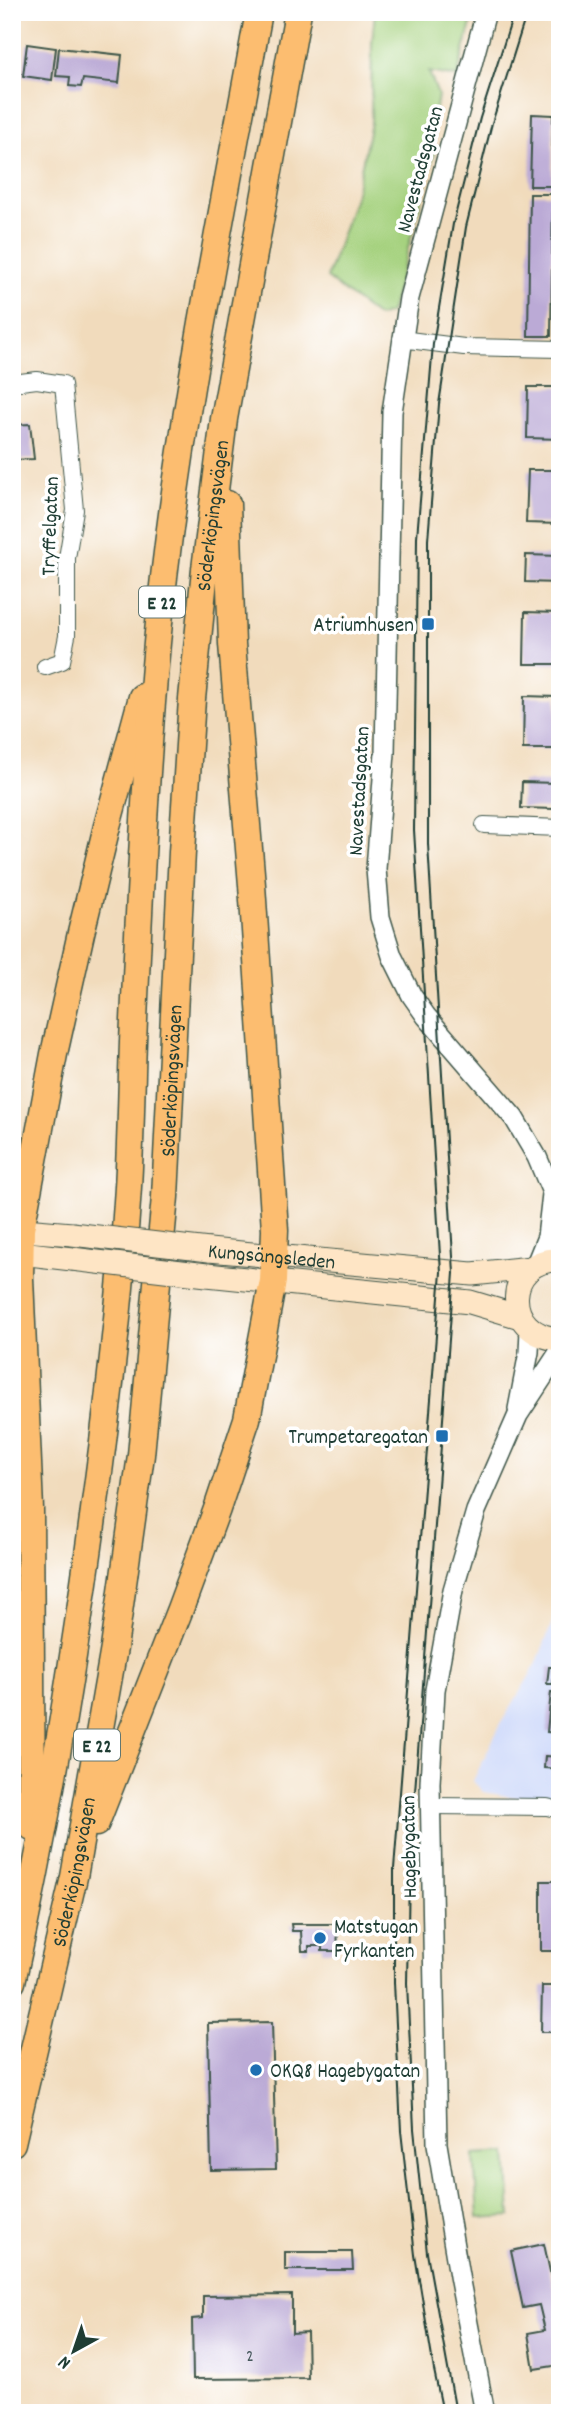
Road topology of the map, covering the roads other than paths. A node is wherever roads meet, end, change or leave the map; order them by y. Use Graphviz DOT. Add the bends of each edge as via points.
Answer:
graph roads {
  1 [pos="259,12"];
  2 [pos="298,12"];
  3 [pos="486,12"];
  4 [pos="401,339"];
  5 [pos="560,349"];
  6 [pos="12,383"];
  7 [pos="224,419"];
  8 [pos="158,641"];
  9 [pos="45,667"];
  10 [pos="484,825"];
  11 [pos="560,828"];
  12 [pos="556,1202"];
  13 [pos="16,1241"];
  14 [pos="560,1259"];
  15 [pos="534,1266"];
  16 [pos="274,1268"];
  17 [pos="525,1324"];
  18 [pos="560,1339"];
  19 [pos="560,1351"];
  20 [pos="517,1415"];
  21 [pos="431,1806"];
  22 [pos="560,1810"];
  23 [pos="74,1877"];
  24 [pos="31,1898"];
  25 [pos="12,1982"];
  26 [pos="12,2143"];
  27 [pos="485,2413"];
  1 -- 8 [label="highway, Söderköpingsvägen / E 22" via="187,416"];
  2 -- 7 [label="highway, Söderköpingsvägen / E 22"];
  3 -- 4 [label="street, Navestadsgatan"];
  4 -- 5 [label="street" via="464,347"];
  4 -- 12 [label="street, Navestadsgatan" via="392,412 385,753 376,869 380,916 392,957 412,996 514,1118"];
  6 -- 9 [label="street, Tryffelgatan" via="63,384 66,405 75,510 67,558 67,636 62,661"];
  7 -- 16 [label="highway" via="232,644 265,1068"];
  7 -- 23 [label="highway, Söderköpingsvägen / E 22" via="192,699 165,1197 141,1455 114,1648"];
  8 -- 13 [label="highway" via="81,933"];
  8 -- 24 [label="highway, Söderköpingsvägen / E 22" via="146,795 128,1199 116,1340 74,1658"];
  10 -- 11 [label="street"];
  12 -- 15 [label="street, Navestadsgatan"];
  13 -- 16 [label="main road, Kungsängsleden, bridge" via="72,1234 209,1250"];
  13 -- 16 [label="main road, Kungsängsleden, bridge" via="72,1259 207,1275"];
  13 -- 24 [label="highway" via="31,1535"];
  14 -- 15 [label="main road, Kungsängsleden"];
  15 -- 16 [label="main road, Kungsängsleden" via="472,1275"];
  15 -- 17 [label="main road" via="519,1283 516,1295"];
  16 -- 17 [label="main road, Kungsängsleden" via="470,1302"];
  16 -- 23 [label="highway" via="247,1419 235,1458"];
  17 -- 18 [label="main road, Kungsängsleden" via="545,1338"];
  17 -- 20 [label="street, Hagebygatan" via="529,1352"];
  19 -- 20 [label="street, Hagebygatan"];
  20 -- 21 [label="street, Hagebygatan" via="480,1501 453,1590 435,1690"];
  21 -- 22 [label="street"];
  21 -- 27 [label="street, Hagebygatan" via="438,2144"];
  23 -- 26 [label="highway, Söderköpingsvägen / E 22"];
  24 -- 25 [label="highway, Söderköpingsvägen / E 22"];
}
